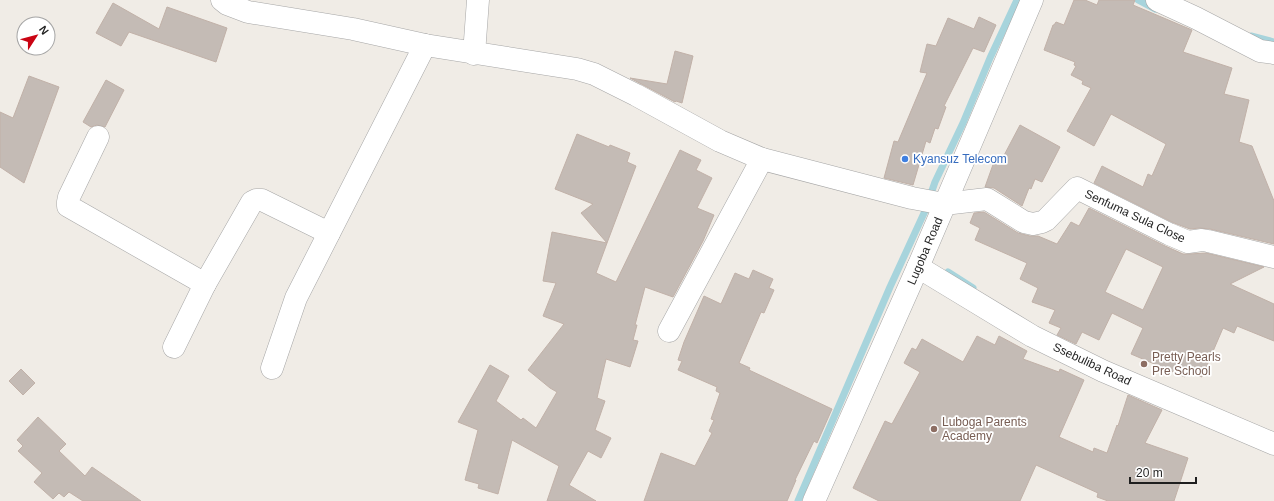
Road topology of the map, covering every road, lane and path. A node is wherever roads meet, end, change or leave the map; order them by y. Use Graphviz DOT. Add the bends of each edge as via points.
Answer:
graph roads {
  1 [pos="222,0"];
  2 [pos="478,0"];
  3 [pos="1032,0"];
  4 [pos="1157,0"];
  5 [pos="425,45"];
  6 [pos="1274,53"];
  7 [pos="474,54"];
  8 [pos="98,137"];
  9 [pos="762,159"];
  10 [pos="944,204"];
  11 [pos="329,233"];
  12 [pos="1274,257"];
  13 [pos="918,267"];
  14 [pos="205,284"];
  15 [pos="669,331"];
  16 [pos="174,347"];
  17 [pos="272,368"];
  18 [pos="1274,444"];
  19 [pos="814,501"];
  1 -- 5 [label="street" via="248,12 354,29"];
  2 -- 7 [label="street"];
  3 -- 10 [label="street, Lugoba Road"];
  4 -- 6 [label="street" via="1260,51"];
  5 -- 7 [label="street"];
  5 -- 11 [label="street"];
  7 -- 9 [label="street" via="577,69 594,74 720,140"];
  8 -- 14 [label="street" via="69,197 68,206"];
  9 -- 10 [label="street"];
  9 -- 15 [label="street"];
  10 -- 12 [label="street, Senfuma Sula Close" via="987,199 1024,222 1033,224 1046,220 1077,188 1188,242 1208,241"];
  10 -- 13 [label="street, Lugoba Road"];
  11 -- 14 [label="street" via="262,200 256,200"];
  11 -- 17 [label="street" via="296,298"];
  13 -- 18 [label="street, Ssebuliba Road" via="1046,343 1103,371"];
  13 -- 19 [label="street, Lugoba Road"];
  14 -- 16 [label="street"];
}
